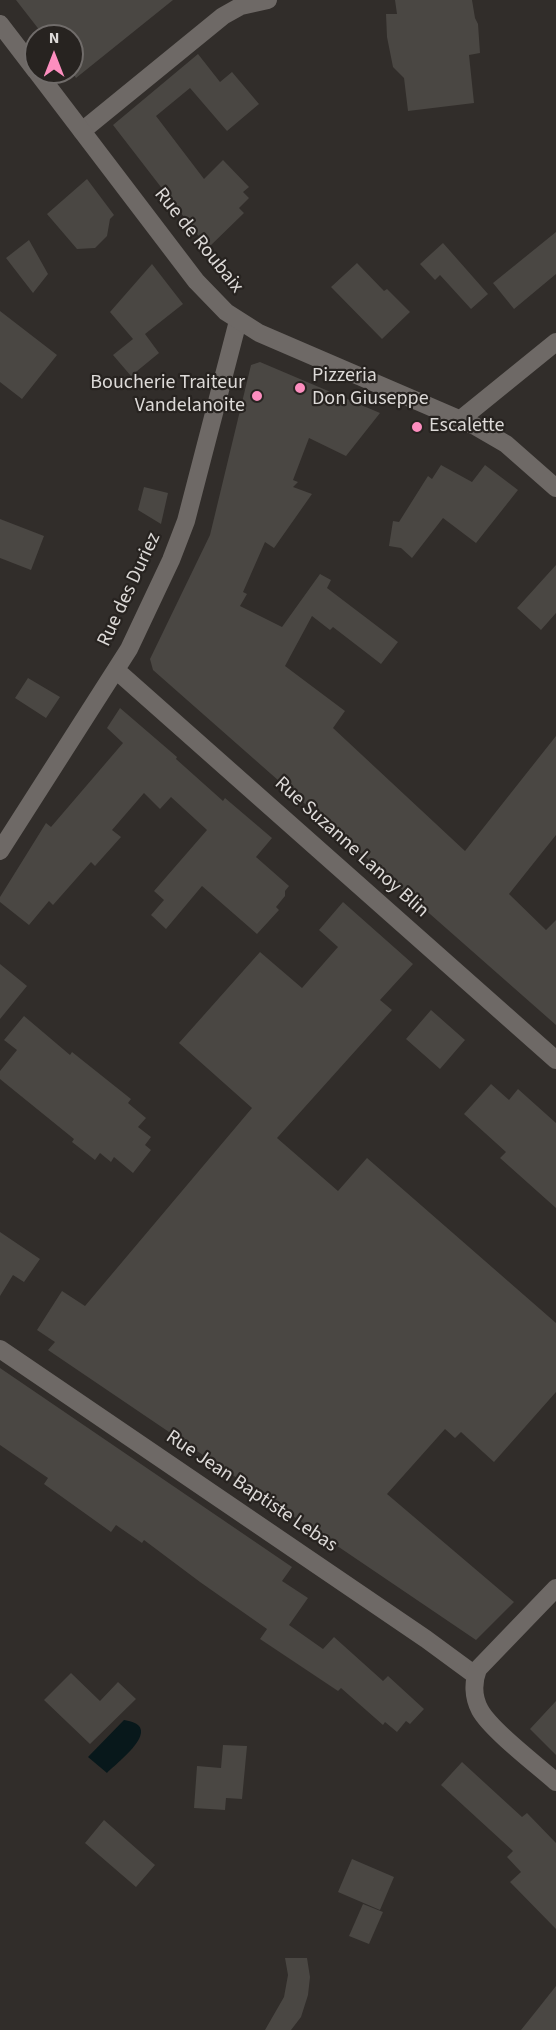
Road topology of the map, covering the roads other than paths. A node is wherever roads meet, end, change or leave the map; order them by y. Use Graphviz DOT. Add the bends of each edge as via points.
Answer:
graph roads {
  1 [pos="268,0"];
  2 [pos="0,24"];
  3 [pos="24,55"];
  4 [pos="46,84"];
  5 [pos="82,131"];
  6 [pos="238,321"];
  7 [pos="556,342"];
  8 [pos="461,419"];
  9 [pos="556,488"];
  10 [pos="116,670"];
  11 [pos="0,851"];
  12 [pos="556,1060"];
  13 [pos="0,1349"];
  14 [pos="556,1588"];
  15 [pos="475,1675"];
  16 [pos="556,1782"];
  1 -- 5 [label="street" via="241,6 223,16"];
  2 -- 3 [label="street, Rue de Roubaix"];
  4 -- 5 [label="street, Rue de Roubaix"];
  5 -- 6 [label="street, Rue de Roubaix" via="206,292"];
  6 -- 8 [label="street, Rue de Roubaix"];
  6 -- 10 [label="street, Rue des Duriez" via="183,530"];
  7 -- 8 [label="street"];
  8 -- 9 [label="street, Rue de Roubaix" via="506,444"];
  10 -- 11 [label="street, Rue des Duriez"];
  10 -- 12 [label="street, Rue Suzanne Lanoy Blin"];
  13 -- 15 [label="street, Rue Jean Baptiste Lebas"];
  14 -- 15 [label="street"];
  15 -- 16 [label="street" via="481,1712"];
}
